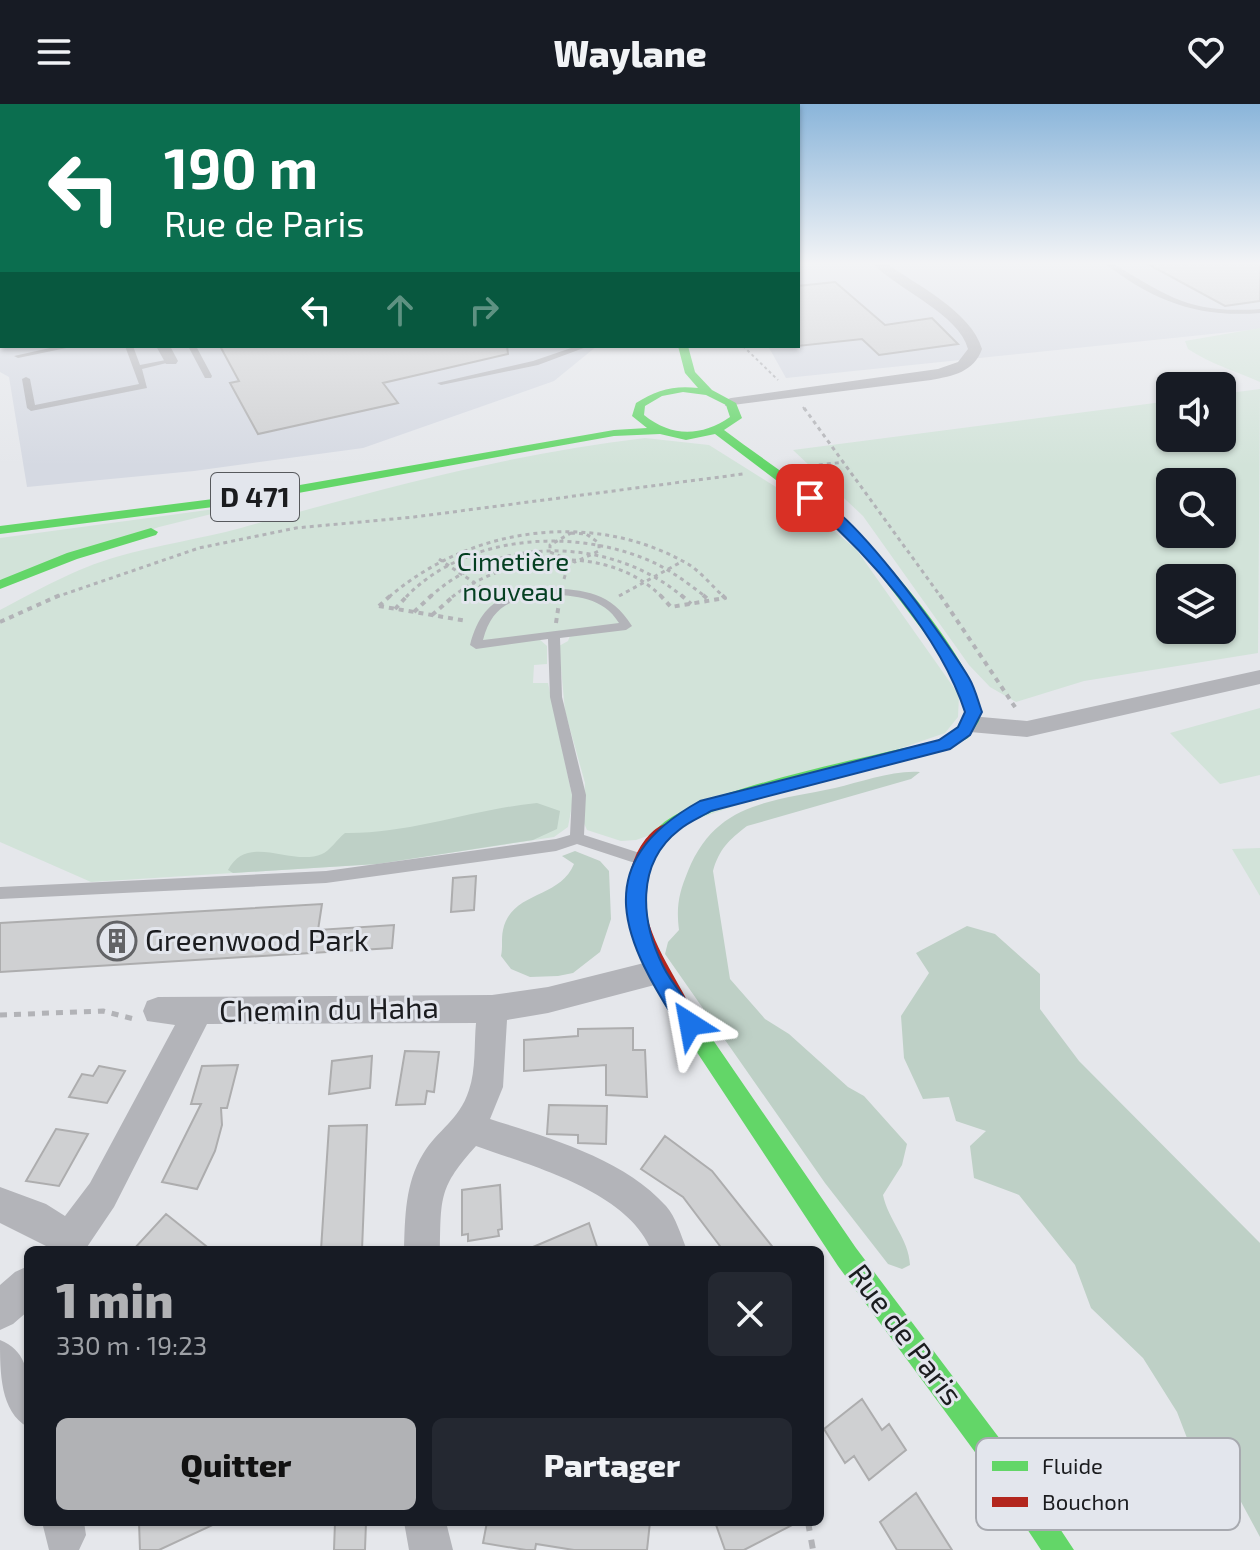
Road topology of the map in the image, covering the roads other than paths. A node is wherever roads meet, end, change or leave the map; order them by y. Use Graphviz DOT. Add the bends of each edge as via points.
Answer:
graph roads {
  1 [pos="967,330"];
  2 [pos="61,348"];
  3 [pos="130,348"];
  4 [pos="164,348"];
  5 [pos="193,348"];
  6 [pos="574,348"];
  7 [pos="669,348"];
  8 [pos="683,348"];
  9 [pos="18,356"];
  10 [pos="171,361"];
  11 [pos="137,368"];
  12 [pos="208,376"];
  13 [pos="26,379"];
  14 [pos="441,383"];
  15 [pos="708,392"];
  16 [pos="659,393"];
  17 [pos="731,403"];
  18 [pos="638,410"];
  19 [pos="660,431"];
  20 [pos="718,431"];
  21 [pos="508,452"];
  22 [pos="0,517"];
  23 [pos="0,530"];
  24 [pos="0,585"];
  25 [pos="554,635"];
  26 [pos="1260,677"];
  27 [pos="970,724"];
  28 [pos="577,838"];
  29 [pos="644,860"];
  30 [pos="0,893"];
  31 [pos="656,973"];
  32 [pos="492,1009"];
  33 [pos="158,1011"];
  34 [pos="198,1011"];
  35 [pos="470,1128"];
  36 [pos="0,1205"];
  37 [pos="67,1246"];
  38 [pos="422,1246"];
  39 [pos="667,1246"];
  40 [pos="24,1289"];
  41 [pos="0,1311"];
  42 [pos="0,1359"];
  43 [pos="24,1400"];
  44 [pos="982,1438"];
  45 [pos="426,1526"];
  46 [pos="1045,1530"];
  47 [pos="431,1550"];
  48 [pos="1059,1550"];
  1 -- 17 [label="street" via="975,344 973,356 962,367 943,373"];
  2 -- 9 [label="lane"];
  3 -- 11 [label="lane"];
  4 -- 10 [label="street"];
  5 -- 12 [label="lane"];
  6 -- 14 [label="lane"];
  7 -- 16 [label="main road" via="671,374"];
  8 -- 15 [label="main road" via="687,373"];
  10 -- 11 [label="lane"];
  11 -- 13 [label="lane" via="144,386 31,408"];
  15 -- 16 [label="main road"];
  15 -- 17 [label="main road"];
  16 -- 18 [label="main road"];
  17 -- 20 [label="main road" via="736,418"];
  18 -- 19 [label="main road" via="643,422"];
  18 -- 22 [label="main road, D 471" via="325,474"];
  19 -- 20 [label="main road" via="685,436"];
  19 -- 21 [label="main road, D 471" via="614,433"];
  20 -- 27 [label="main road" via="846,528 890,575 971,695"];
  21 -- 23 [label="main road, D 471" via="237,500"];
  21 -- 24 [label="main road" via="133,537"];
  25 -- 25 [label="lane" via="476,645 480,623 503,602 524,593 588,594 609,602 626,626"];
  25 -- 28 [label="lane" via="558,706 579,795"];
  26 -- 27 [label="street" via="1030,728"];
  27 -- 29 [label="main road, Rue de Paris" via="944,745 706,806 672,825"];
  28 -- 29 [label="lane"];
  28 -- 30 [label="lane" via="349,875"];
  29 -- 31 [label="main road, Rue de Paris" via="636,884 637,926"];
  31 -- 32 [label="street, Chemin du Haha"];
  31 -- 44 [label="main road, Rue de Paris" via="847,1257"];
  32 -- 34 [label="street, Chemin du Haha"];
  32 -- 35 [label="street" via="487,1087"];
  33 -- 34 [label="street, Chemin du Haha"];
  34 -- 37 [label="street" via="102,1195"];
  35 -- 38 [label="street" via="435,1166 423,1202"];
  35 -- 39 [label="street" via="602,1180 653,1218"];
  36 -- 37 [label="street" via="33,1217"];
  40 -- 41 [label="street"];
  42 -- 43 [label="street"];
  45 -- 47 [label="street"];
  46 -- 48 [label="main road, Rue de Paris"];
}
